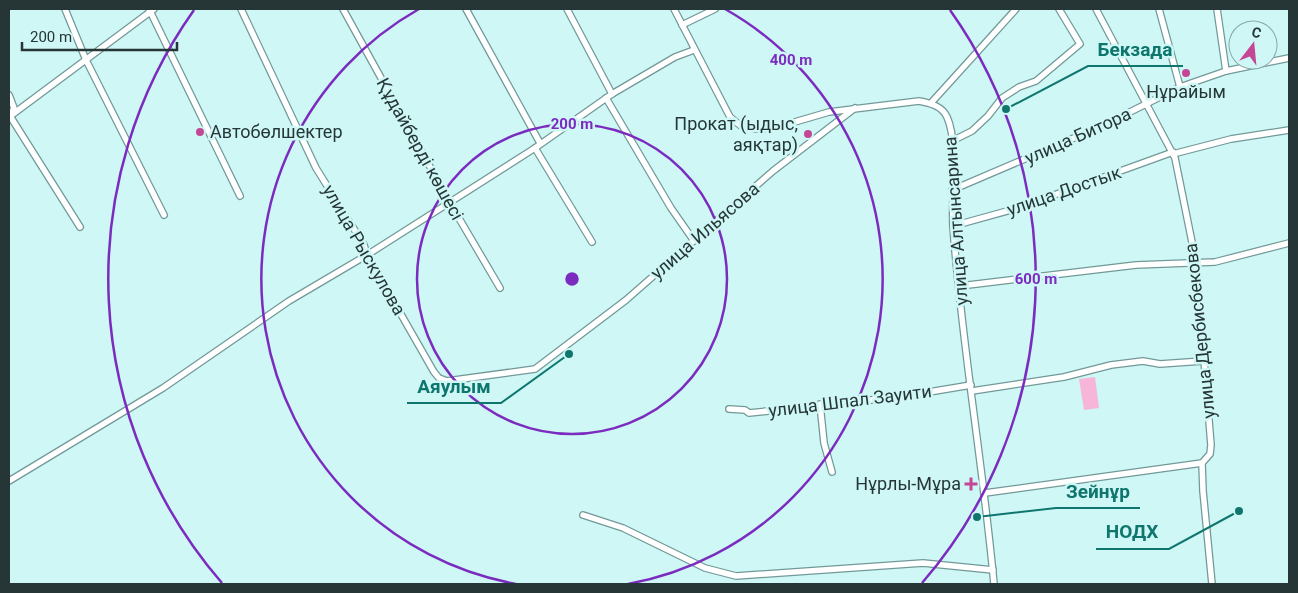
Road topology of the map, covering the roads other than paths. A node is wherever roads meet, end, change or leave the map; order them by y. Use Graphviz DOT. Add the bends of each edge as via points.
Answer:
graph roads {
  1 [pos="65,9"];
  2 [pos="241,9"];
  3 [pos="343,9"];
  4 [pos="466,9"];
  5 [pos="567,9"];
  6 [pos="674,9"];
  7 [pos="715,9"];
  8 [pos="1016,9"];
  9 [pos="1059,9"];
  10 [pos="1096,9"];
  11 [pos="1159,9"];
  12 [pos="1217,9"];
  13 [pos="151,10"];
  14 [pos="682,26"];
  15 [pos="694,50"];
  16 [pos="1289,58"];
  17 [pos="86,60"];
  18 [pos="1226,71"];
  19 [pos="1180,87"];
  20 [pos="612,94"];
  21 [pos="9,95"];
  22 [pos="606,98"];
  23 [pos="931,103"];
  24 [pos="1148,104"];
  25 [pos="855,108"];
  26 [pos="10,116"];
  27 [pos="1289,130"];
  28 [pos="952,141"];
  29 [pos="540,143"];
  30 [pos="535,148"];
  31 [pos="1173,153"];
  32 [pos="952,190"];
  33 [pos="240,196"];
  34 [pos="450,203"];
  35 [pos="164,214"];
  36 [pos="953,226"];
  37 [pos="80,227"];
  38 [pos="694,241"];
  39 [pos="592,242"];
  40 [pos="1289,243"];
  41 [pos="367,255"];
  42 [pos="1196,262"];
  43 [pos="960,286"];
  44 [pos="500,288"];
  45 [pos="555,354"];
  46 [pos="1203,361"];
  47 [pos="972,388"];
  48 [pos="820,404"];
  49 [pos="729,409"];
  50 [pos="1202,463"];
  51 [pos="832,472"];
  52 [pos="9,481"];
  53 [pos="985,493"];
  54 [pos="584,515"];
  55 [pos="993,570"];
  56 [pos="994,584"];
  57 [pos="1212,584"];
  1 -- 17 [label="street"];
  2 -- 41 [label="street, улица Рыскулова" via="316,168"];
  3 -- 34 [label="street, Құдайберді көшесі"];
  4 -- 29 [label="street"];
  5 -- 20 [label="street"];
  6 -- 14 [label="street"];
  7 -- 14 [label="street"];
  8 -- 23 [label="street"];
  9 -- 28 [label="street" via="1080,44 1036,81 1002,98 972,130"];
  10 -- 24 [label="street, улица Дербисбекова"];
  11 -- 19 [label="street"];
  12 -- 18 [label="street"];
  13 -- 17 [label="street"];
  13 -- 33 [label="street"];
  14 -- 15 [label="street"];
  15 -- 20 [label="street" via="675,57"];
  15 -- 25 [label="street" via="730,117 741,126 774,128"];
  16 -- 18 [label="street, улица Битора"];
  17 -- 26 [label="street"];
  17 -- 35 [label="street"];
  18 -- 19 [label="street, улица Битора"];
  19 -- 24 [label="street, улица Битора"];
  20 -- 22 [label="street"];
  21 -- 26 [label="street" via="14,108"];
  22 -- 29 [label="street"];
  22 -- 38 [label="street" via="666,201"];
  23 -- 25 [label="street" via="919,101"];
  23 -- 28 [label="street, улица Алтынсарина" via="947,117"];
  24 -- 31 [label="street, улица Дербисбекова"];
  24 -- 32 [label="street, улица Битора"];
  25 -- 38 [label="street, улица Ильясова" via="773,171"];
  26 -- 37 [label="street"];
  27 -- 31 [label="street, улица Достык"];
  28 -- 32 [label="street, улица Алтынсарина"];
  29 -- 30 [label="street"];
  30 -- 34 [label="street"];
  30 -- 39 [label="street"];
  31 -- 36 [label="street, улица Достык" via="1018,208"];
  31 -- 42 [label="street, улица Дербисбекова"];
  32 -- 36 [label="street, улица Алтынсарина"];
  34 -- 41 [label="street"];
  34 -- 44 [label="street, Құдайберді көшесі"];
  36 -- 43 [label="street, улица Алтынсарина"];
  38 -- 45 [label="street, улица Ильясова" via="626,300"];
  40 -- 42 [label="street" via="1214,262"];
  41 -- 45 [label="street, улица Рыскулова" via="439,378 447,381 535,369"];
  41 -- 52 [label="street" via="289,301 163,388"];
  42 -- 43 [label="street" via="1136,265"];
  42 -- 46 [label="street, улица Дербисбекова"];
  43 -- 47 [label="street, улица Алтынсарина"];
  46 -- 47 [label="street, улица Шпал Зауити" via="1160,364 1143,361 1064,377"];
  46 -- 50 [label="street, улица Дербисбекова" via="1211,445 1210,454"];
  47 -- 48 [label="street, улица Шпал Зауити"];
  47 -- 53 [label="street, улица Алтынсарина"];
  48 -- 49 [label="street, улица Шпал Зауити" via="749,413"];
  48 -- 51 [label="street" via="824,443"];
  50 -- 53 [label="street"];
  50 -- 57 [label="street, улица Дербисбекова"];
  53 -- 55 [label="street, улица Алтынсарина"];
  54 -- 55 [label="street" via="623,528 705,568 736,576 923,563"];
  55 -- 56 [label="street, улица Алтынсарина"];
}
